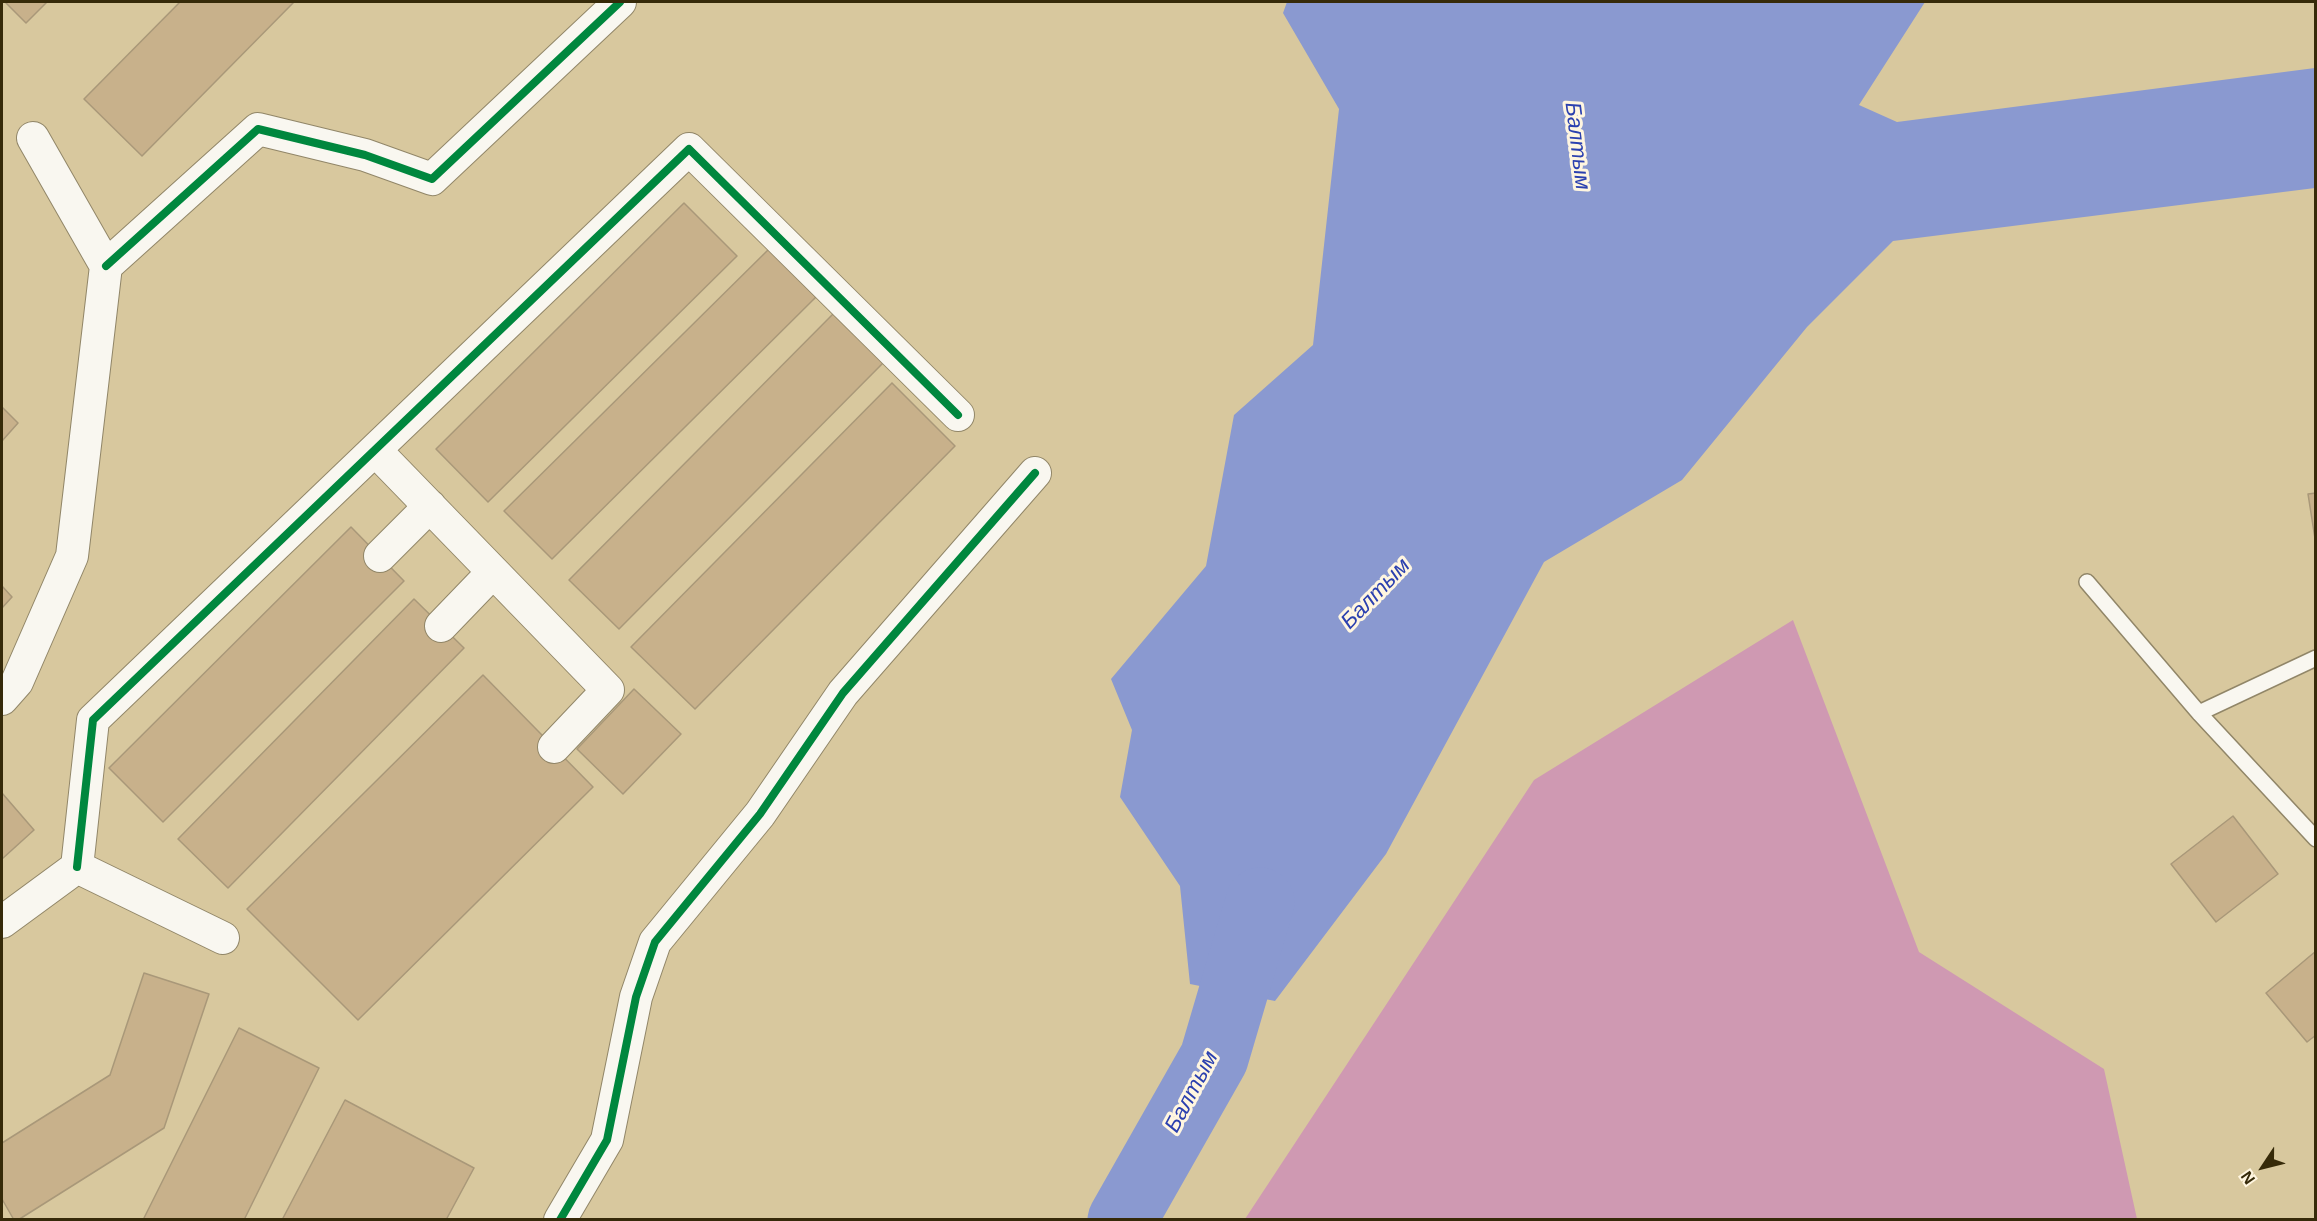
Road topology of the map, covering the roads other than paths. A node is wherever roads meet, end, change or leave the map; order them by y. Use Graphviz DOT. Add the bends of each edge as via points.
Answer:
graph roads {
  1 [pos="620,2"];
  2 [pos="33,138"];
  3 [pos="106,266"];
  4 [pos="958,415"];
  5 [pos="375,450"];
  6 [pos="1035,473"];
  7 [pos="430,506"];
  8 [pos="380,556"];
  9 [pos="493,572"];
  10 [pos="2087,582"];
  11 [pos="441,626"];
  12 [pos="2316,657"];
  13 [pos="2,699"];
  14 [pos="2199,713"];
  15 [pos="554,747"];
  16 [pos="2316,839"];
  17 [pos="77,867"];
  18 [pos="2,922"];
  19 [pos="222,938"];
  20 [pos="560,1220"];
  1 -- 3 [label="street" via="432,179 365,155 258,129"];
  2 -- 3 [label="street"];
  3 -- 13 [label="street" via="72,555 16,682"];
  4 -- 5 [label="street" via="689,149"];
  5 -- 7 [label="street"];
  5 -- 17 [label="street" via="93,720"];
  6 -- 20 [label="street" via="843,693 760,814 655,942 636,997 607,1140"];
  7 -- 8 [label="street"];
  7 -- 9 [label="street"];
  9 -- 11 [label="street"];
  9 -- 15 [label="street" via="608,690"];
  10 -- 14 [label="lane"];
  12 -- 14 [label="lane"];
  14 -- 16 [label="lane"];
  17 -- 18 [label="street"];
  17 -- 19 [label="street"];
}
